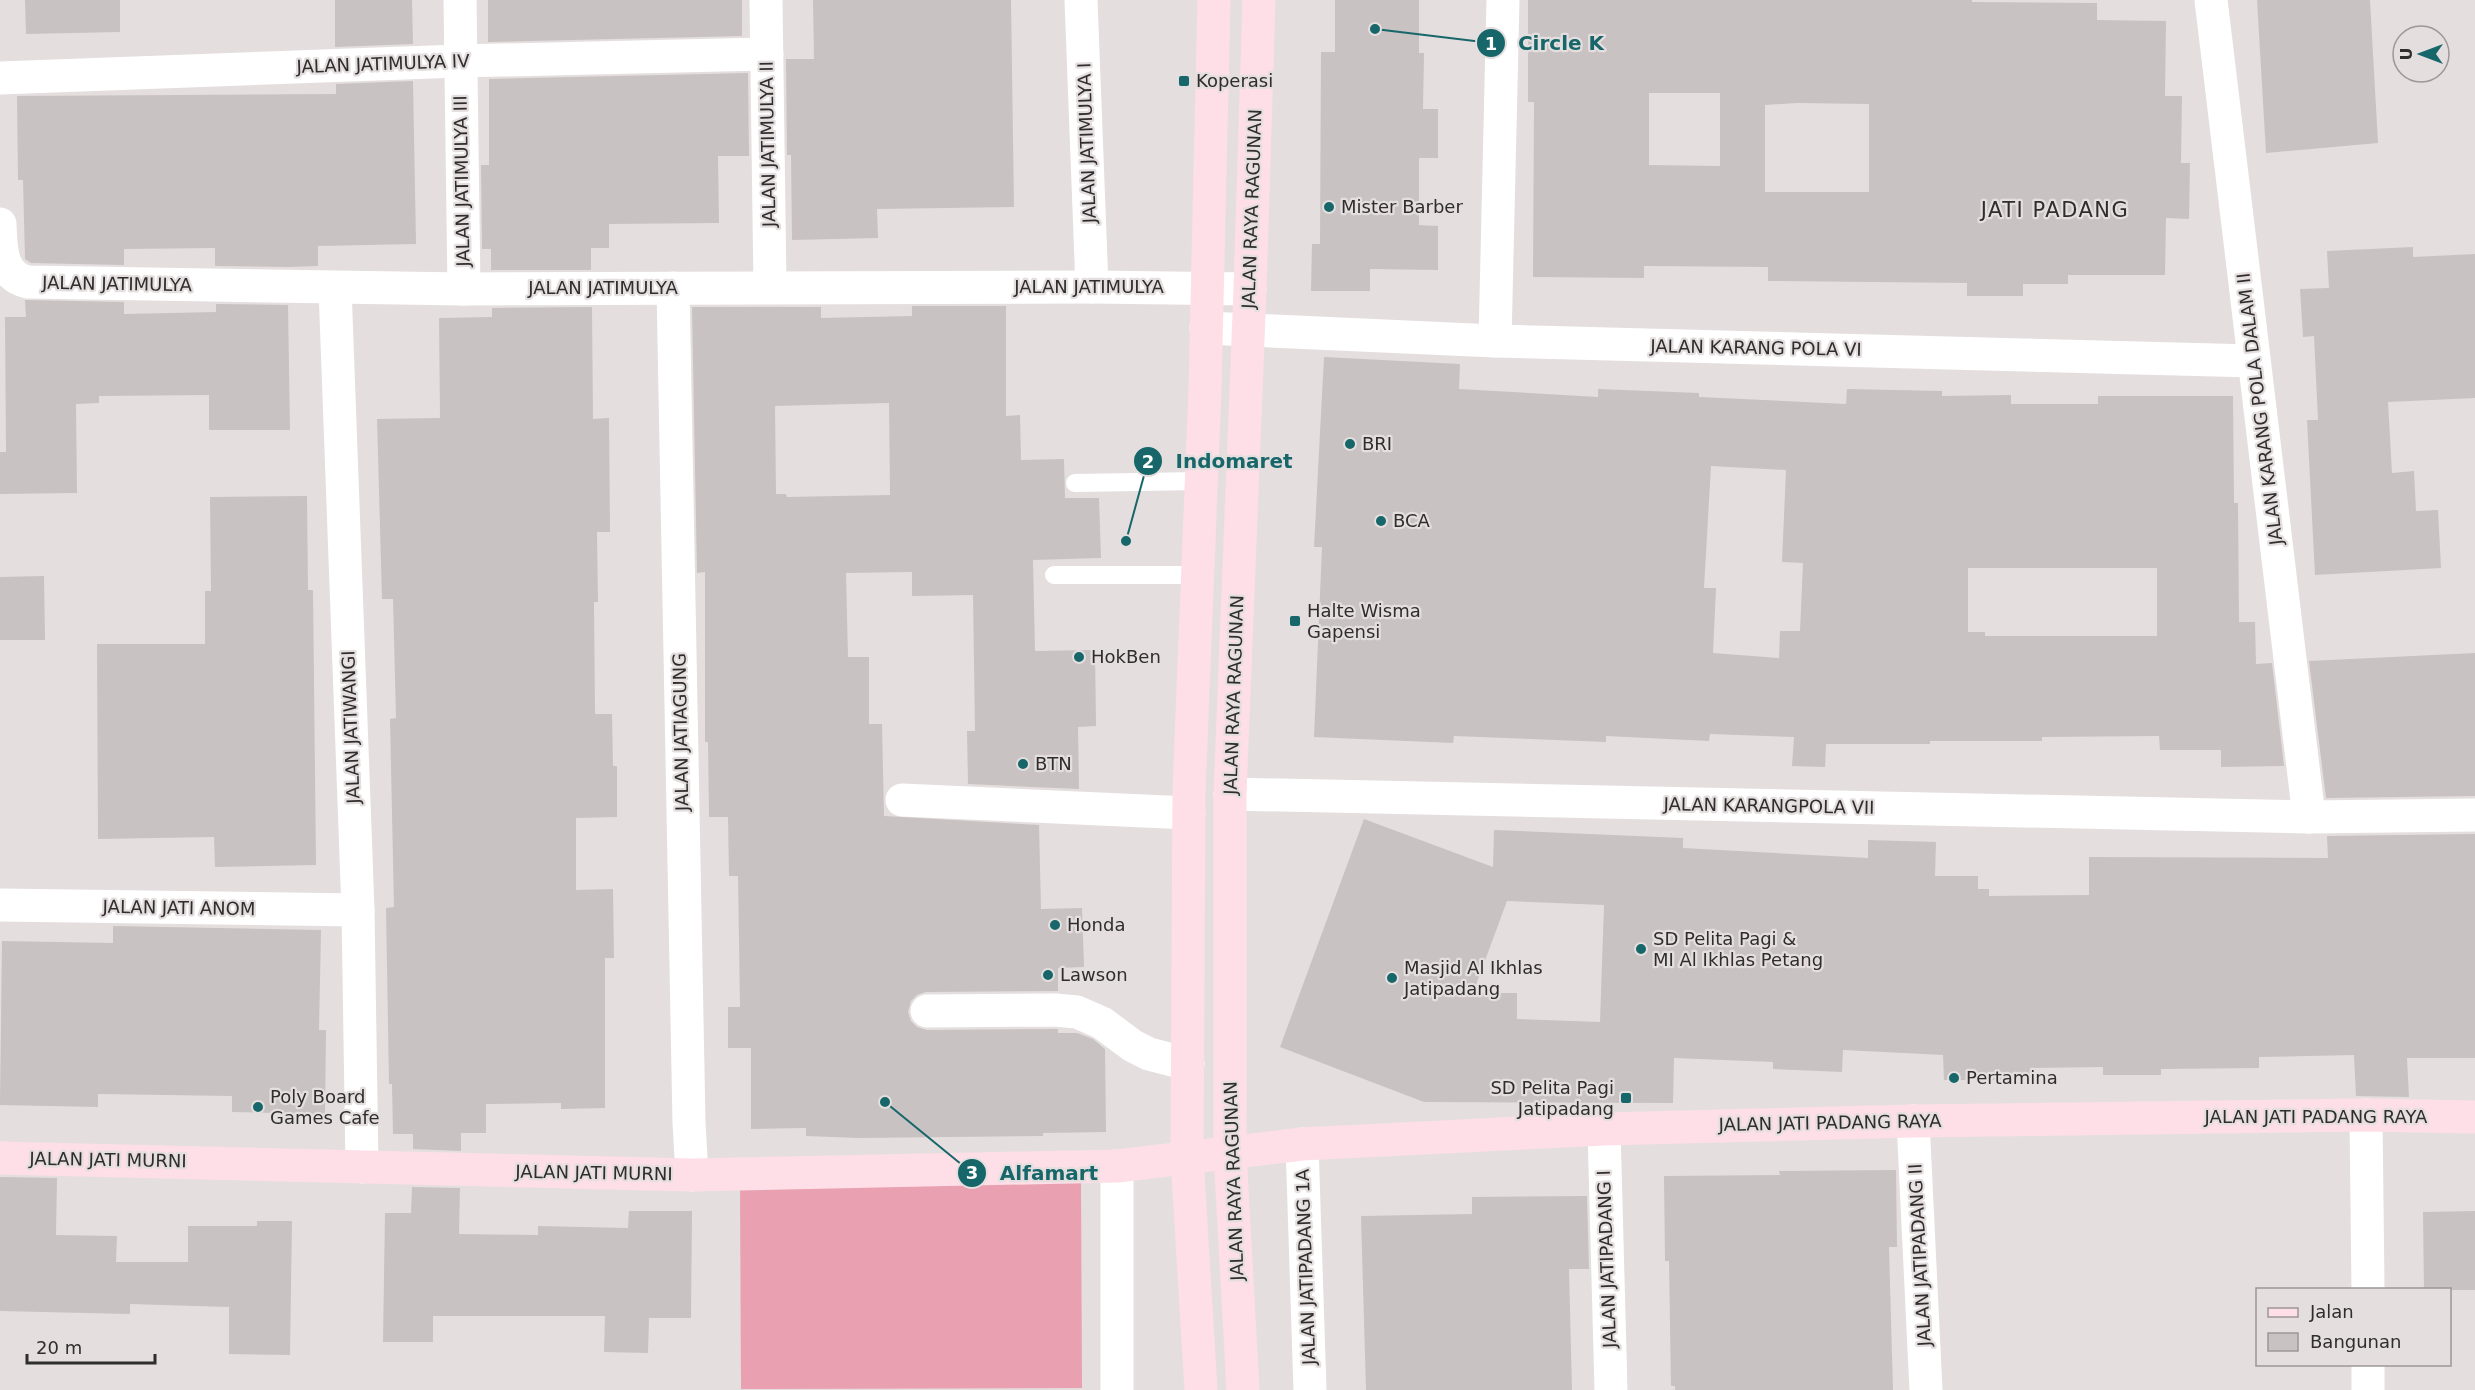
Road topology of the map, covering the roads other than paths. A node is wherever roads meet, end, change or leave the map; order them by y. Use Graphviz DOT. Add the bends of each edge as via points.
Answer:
graph roads {
  1 [pos="460,0"];
  2 [pos="766,0"];
  3 [pos="1081,0"];
  4 [pos="1214,0"];
  5 [pos="1259,0"];
  6 [pos="1503,0"];
  7 [pos="2211,0"];
  8 [pos="767,54"];
  9 [pos="459,61"];
  10 [pos="0,78"];
  11 [pos="0,224"];
  12 [pos="1092,286"];
  13 [pos="770,287"];
  14 [pos="335,288"];
  15 [pos="673,288"];
  16 [pos="1208,288"];
  17 [pos="464,289"];
  18 [pos="1250,289"];
  19 [pos="1206,328"];
  20 [pos="1254,331"];
  21 [pos="1495,341"];
  22 [pos="2254,361"];
  23 [pos="1201,481"];
  24 [pos="1075,483"];
  25 [pos="1054,576"];
  26 [pos="1198,576"];
  27 [pos="1230,794"];
  28 [pos="902,800"];
  29 [pos="1189,813"];
  30 [pos="2475,815"];
  31 [pos="2309,817"];
  32 [pos="0,905"];
  33 [pos="358,910"];
  34 [pos="927,1011"];
  35 [pos="1188,1064"];
  36 [pos="2366,1115"];
  37 [pos="2475,1117"];
  38 [pos="1912,1121"];
  39 [pos="1604,1129"];
  40 [pos="1302,1144"];
  41 [pos="1230,1152"];
  42 [pos="0,1158"];
  43 [pos="1187,1158"];
  44 [pos="1117,1166"];
  45 [pos="363,1167"];
  46 [pos="692,1175"];
  47 [pos="2367,1288"];
  48 [pos="2368,1366"];
  49 [pos="1117,1390"];
  50 [pos="1201,1390"];
  51 [pos="1243,1390"];
  52 [pos="1310,1390"];
  53 [pos="1611,1390"];
  54 [pos="1926,1390"];
  55 [pos="2368,1390"];
  1 -- 9 [label="street, JALAN JATIMULYA III"];
  2 -- 8 [label="street, JALAN JATIMULYA II"];
  3 -- 12 [label="street, JALAN JATIMULYA I"];
  4 -- 16 [label="main road"];
  5 -- 18 [label="main road, JALAN RAYA RAGUNAN"];
  6 -- 21 [label="street"];
  7 -- 22 [label="street, JALAN KARANG POLA DALAM II"];
  8 -- 9 [label="street, JALAN JATIMULYA IV"];
  8 -- 13 [label="street, JALAN JATIMULYA II"];
  9 -- 10 [label="street, JALAN JATIMULYA IV"];
  9 -- 17 [label="street, JALAN JATIMULYA III"];
  11 -- 14 [label="street, JALAN JATIMULYA" via="6,267 15,278 28,282"];
  12 -- 13 [label="street, JALAN JATIMULYA"];
  12 -- 16 [label="street, JALAN JATIMULYA"];
  13 -- 15 [label="street, JALAN JATIMULYA"];
  14 -- 17 [label="street, JALAN JATIMULYA"];
  14 -- 33 [label="street, JALAN JATIWANGI"];
  15 -- 17 [label="street, JALAN JATIMULYA"];
  15 -- 46 [label="street, JALAN JATIAGUNG"];
  16 -- 18 [label="street, JALAN JATIMULYA"];
  16 -- 19 [label="main road"];
  18 -- 20 [label="main road, JALAN RAYA RAGUNAN"];
  19 -- 20 [label="street, JALAN KARANG POLA VI"];
  19 -- 23 [label="main road"];
  20 -- 21 [label="street, JALAN KARANG POLA VI"];
  20 -- 27 [label="main road, JALAN RAYA RAGUNAN"];
  21 -- 22 [label="street, JALAN KARANG POLA VI"];
  22 -- 31 [label="street, JALAN KARANG POLA DALAM II"];
  23 -- 24 [label="lane"];
  23 -- 26 [label="main road"];
  25 -- 26 [label="lane"];
  26 -- 29 [label="main road"];
  27 -- 31 [label="street, JALAN KARANGPOLA VII"];
  27 -- 41 [label="main road, JALAN RAYA RAGUNAN"];
  28 -- 29 [label="street"];
  29 -- 35 [label="main road"];
  30 -- 31 [label="street, JALAN KARANGPOLA VII"];
  32 -- 33 [label="street, JALAN JATI ANOM"];
  33 -- 45 [label="street, JALAN JATIWANGI"];
  34 -- 35 [label="street" via="1077,1012 1102,1023 1149,1054"];
  35 -- 43 [label="main road"];
  36 -- 37 [label="main road, JALAN JATI PADANG RAYA"];
  36 -- 38 [label="main road, JALAN JATI PADANG RAYA"];
  36 -- 47 [label="street"];
  38 -- 39 [label="main road, JALAN JATI PADANG RAYA"];
  38 -- 54 [label="street, JALAN JATIPADANG II"];
  39 -- 40 [label="main road, JALAN JATI PADANG RAYA"];
  39 -- 53 [label="street, JALAN JATIPADANG I"];
  40 -- 41 [label="main road, JALAN JATI PADANG RAYA"];
  40 -- 52 [label="street, JALAN JATIPADANG 1A"];
  41 -- 43 [label="main road, JALAN JATI PADANG RAYA"];
  41 -- 51 [label="main road, JALAN RAYA RAGUNAN"];
  42 -- 45 [label="main road, JALAN JATI MURNI"];
  43 -- 44 [label="main road, JALAN JATI MURNI"];
  43 -- 50 [label="main road"];
  44 -- 46 [label="main road, JALAN JATI MURNI"];
  44 -- 49 [label="street"];
  45 -- 46 [label="main road, JALAN JATI MURNI"];
  48 -- 55 [label="street"];
}
